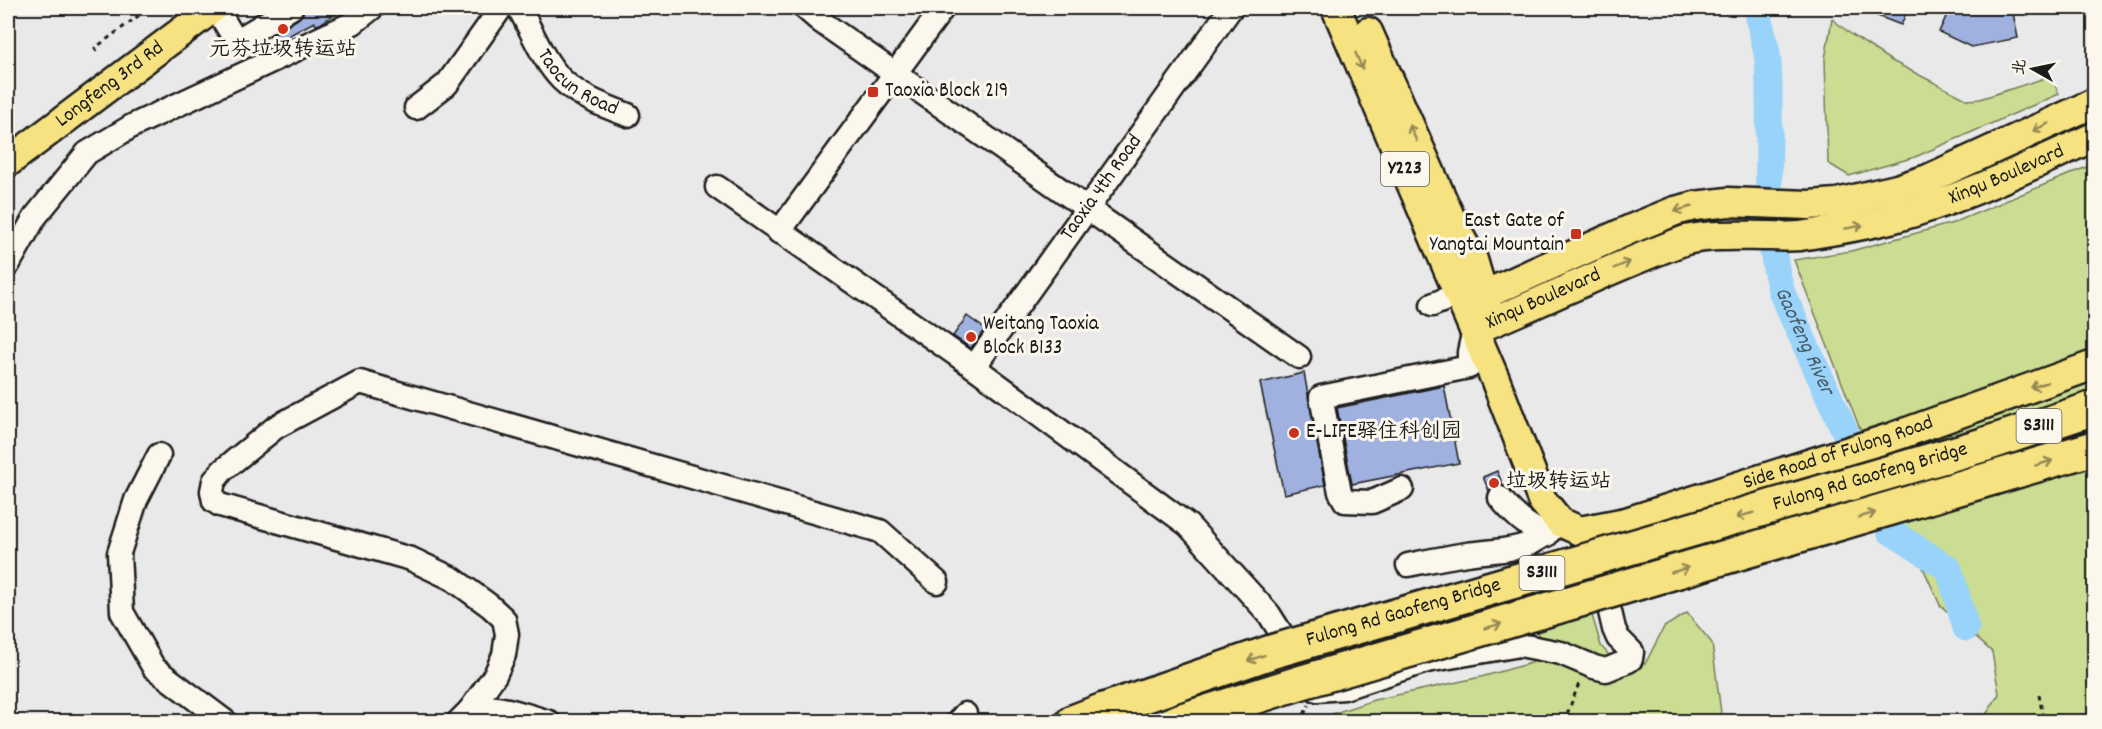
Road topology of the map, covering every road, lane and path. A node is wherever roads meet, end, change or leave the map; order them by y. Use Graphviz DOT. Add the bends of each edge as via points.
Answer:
graph roads {
  1 [pos="149,8"];
  2 [pos="183,8"];
  3 [pos="214,8"];
  4 [pos="291,8"];
  5 [pos="372,8"];
  6 [pos="501,8"];
  7 [pos="519,8"];
  8 [pos="805,8"];
  9 [pos="944,8"];
  10 [pos="1231,8"];
  11 [pos="1336,8"];
  12 [pos="1358,8"];
  13 [pos="97,51"];
  14 [pos="895,75"];
  15 [pos="2094,103"];
  16 [pos="416,108"];
  17 [pos="628,115"];
  18 [pos="2094,137"];
  19 [pos="8,140"];
  20 [pos="8,162"];
  21 [pos="717,187"];
  22 [pos="1089,208"];
  23 [pos="779,232"];
  24 [pos="1562,258"];
  25 [pos="8,266"];
  26 [pos="1573,285"];
  27 [pos="1471,294"];
  28 [pos="1432,305"];
  29 [pos="1482,326"];
  30 [pos="1299,357"];
  31 [pos="2094,366"];
  32 [pos="974,367"];
  33 [pos="2094,408"];
  34 [pos="2094,448"];
  35 [pos="159,454"];
  36 [pos="1402,489"];
  37 [pos="1500,498"];
  38 [pos="1563,529"];
  39 [pos="1408,565"];
  40 [pos="937,582"];
  41 [pos="1583,674"];
  42 [pos="2039,695"];
  43 [pos="464,716"];
  44 [pos="226,722"];
  45 [pos="549,722"];
  46 [pos="1073,722"];
  47 [pos="1176,722"];
  48 [pos="1564,722"];
  49 [pos="2044,722"];
  1 -- 13 [label="path" via="95,48"];
  2 -- 19 [label="main road, Longfeng 3rd Rd"];
  3 -- 4 [label="street" via="236,41"];
  3 -- 20 [label="main road, Longfeng 3rd Rd"];
  5 -- 25 [label="street" via="353,23 147,118 87,153 35,217"];
  6 -- 16 [label="street" via="447,84"];
  7 -- 17 [label="street, Taocun Road" via="561,79 596,102"];
  8 -- 14 [label="street"];
  9 -- 14 [label="street"];
  10 -- 22 [label="street, Taoxia 4th Road"];
  11 -- 27 [label="main road, Y223, one-way"];
  27 -- 12 [label="main road, Y223, one-way" via="1473,261"];
  14 -- 22 [label="street"];
  14 -- 23 [label="street"];
  15 -- 24 [label="main road, Xinqu Boulevard, one-way" via="1928,179 1867,197 1794,205 1717,203 1675,211"];
  26 -- 18 [label="main road, Xinqu Boulevard, one-way" via="1686,240 1705,236 1796,236 1858,226 1933,206"];
  21 -- 23 [label="street"];
  22 -- 30 [label="street"];
  22 -- 32 [label="street, Taoxia 4th Road"];
  23 -- 32 [label="street"];
  24 -- 26 [label="main road"];
  24 -- 27 [label="main road, Xinqu Boulevard"];
  26 -- 29 [label="main road, Xinqu Boulevard"];
  27 -- 28 [label="street"];
  27 -- 29 [label="main road, Y223"];
  29 -- 36 [label="street" via="1469,352 1469,368 1398,373 1321,398 1345,501 1372,502"];
  29 -- 38 [label="main road, Y223" via="1542,500"];
  31 -- 38 [label="main road, Side Road of Fulong Road, one-way" via="1626,522"];
  32 -- 38 [label="street" via="1188,525 1269,614 1317,690 1344,688 1427,661 1520,645 1561,653 1606,670 1628,661 1632,652 1614,629 1597,568"];
  33 -- 46 [label="highway, Fulong Rd Gaofeng Bridge / S3111, one-way, bridge" via="1983,445 1271,652"];
  47 -- 34 [label="highway, Fulong Rd Gaofeng Bridge / S3111, one-way, bridge"];
  35 -- 44 [label="street" via="136,500 119,553 122,612 154,668"];
  37 -- 38 [label="street" via="1532,529"];
  38 -- 39 [label="street" via="1515,549"];
  40 -- 43 [label="street" via="880,531 360,382 267,434 214,481 214,501 411,559 453,579 490,606 504,620 504,655 495,675"];
  41 -- 48 [label="path"];
  42 -- 49 [label="path"];
  43 -- 45 [label="street" via="480,707 498,708"];
}
